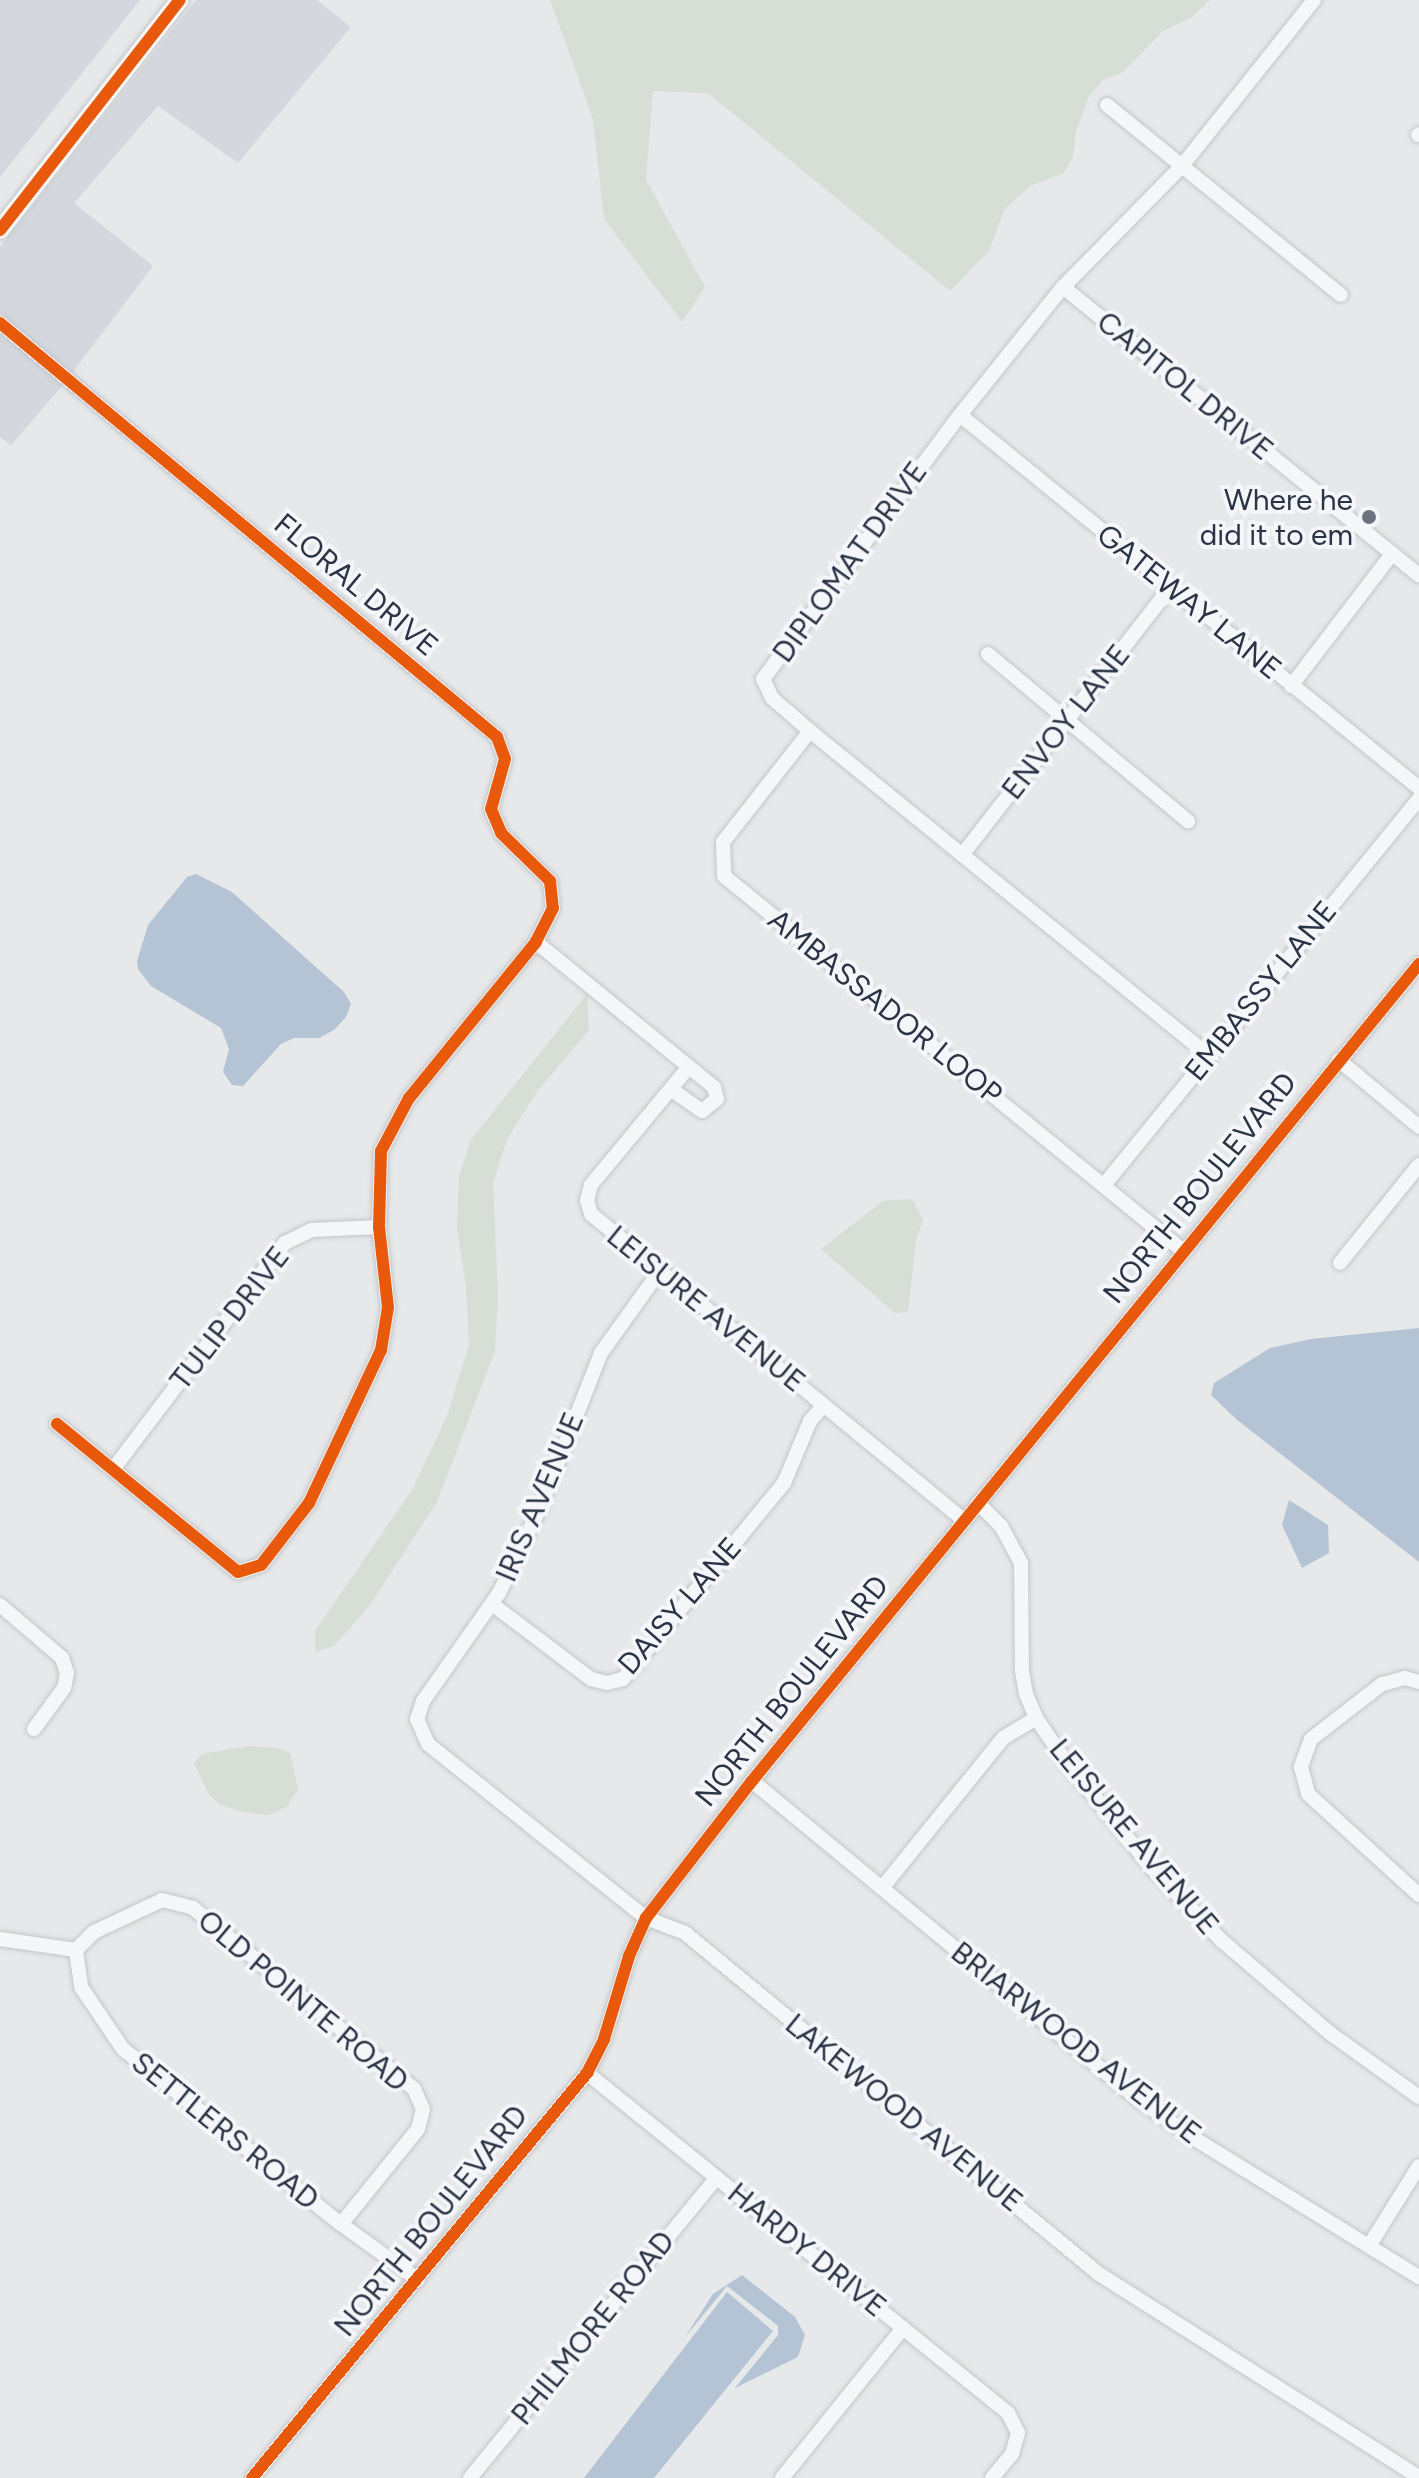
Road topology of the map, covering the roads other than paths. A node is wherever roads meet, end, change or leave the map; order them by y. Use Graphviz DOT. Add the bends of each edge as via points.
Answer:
graph roads {
  1 [pos="180,0"];
  2 [pos="1314,0"];
  3 [pos="1107,105"];
  4 [pos="1182,166"];
  5 [pos="0,230"];
  6 [pos="1063,287"];
  7 [pos="1341,295"];
  8 [pos="0,323"];
  9 [pos="960,415"];
  10 [pos="1392,554"];
  11 [pos="1419,575"];
  12 [pos="1170,588"];
  13 [pos="988,654"];
  14 [pos="1291,686"];
  15 [pos="1068,722"];
  16 [pos="810,731"];
  17 [pos="1419,788"];
  18 [pos="1419,799"];
  19 [pos="1188,821"];
  20 [pos="962,855"];
  21 [pos="536,942"];
  22 [pos="1419,964"];
  23 [pos="1208,1055"];
  24 [pos="1339,1060"];
  25 [pos="688,1068"];
  26 [pos="671,1089"];
  27 [pos="1419,1127"];
  28 [pos="1419,1165"];
  29 [pos="1104,1185"];
  30 [pos="379,1227"];
  31 [pos="1182,1250"];
  32 [pos="1340,1263"];
  33 [pos="659,1272"];
  34 [pos="824,1405"];
  35 [pos="57,1424"];
  36 [pos="114,1468"];
  37 [pos="978,1503"];
  38 [pos="963,1520"];
  39 [pos="492,1604"];
  40 [pos="0,1605"];
  41 [pos="1419,1682"];
  42 [pos="1036,1718"];
  43 [pos="417,1719"];
  44 [pos="34,1729"];
  45 [pos="752,1781"];
  46 [pos="882,1888"];
  47 [pos="1419,1895"];
  48 [pos="646,1918"];
  49 [pos="0,1939"];
  50 [pos="76,1950"];
  51 [pos="587,2073"];
  52 [pos="1419,2097"];
  53 [pos="1419,2166"];
  54 [pos="717,2177"];
  55 [pos="341,2224"];
  56 [pos="1369,2246"];
  57 [pos="1419,2277"];
  58 [pos="418,2280"];
  59 [pos="903,2328"];
  60 [pos="1419,2477"];
  61 [pos="252,2478"];
  62 [pos="470,2478"];
  63 [pos="782,2478"];
  64 [pos="992,2478"];
  1 -- 5 [label="main road"];
  2 -- 4 [label="street, DIPLOMAT DRIVE"];
  3 -- 4 [label="street"];
  4 -- 6 [label="street, DIPLOMAT DRIVE"];
  4 -- 7 [label="street"];
  6 -- 9 [label="street, DIPLOMAT DRIVE"];
  6 -- 10 [label="street, CAPITOL DRIVE"];
  8 -- 21 [label="street, FLORAL DRIVE" via="497,737 505,759 491,809 501,833 550,881 553,908"];
  9 -- 12 [label="street, GATEWAY LANE"];
  9 -- 16 [label="street, DIPLOMAT DRIVE" via="763,679 772,698"];
  10 -- 11 [label="street, CAPITOL DRIVE"];
  10 -- 14 [label="street"];
  12 -- 14 [label="street, GATEWAY LANE"];
  12 -- 15 [label="street, ENVOY LANE"];
  13 -- 15 [label="street"];
  14 -- 17 [label="street, GATEWAY LANE"];
  15 -- 19 [label="street"];
  15 -- 20 [label="street, ENVOY LANE"];
  16 -- 20 [label="street, DIPLOMAT DRIVE"];
  16 -- 29 [label="street, AMBASSADOR LOOP" via="723,842 724,876"];
  18 -- 23 [label="street, EMBASSY LANE"];
  20 -- 23 [label="street, DIPLOMAT DRIVE"];
  21 -- 25 [label="street"];
  21 -- 30 [label="street, FLORAL DRIVE" via="409,1098 381,1151"];
  22 -- 24 [label="street, NORTH BOULEVARD"];
  23 -- 29 [label="street, EMBASSY LANE"];
  24 -- 27 [label="street"];
  24 -- 31 [label="street, NORTH BOULEVARD"];
  25 -- 26 [label="street, LEISURE AVENUE"];
  25 -- 26 [label="street" via="714,1087 713,1105 695,1109"];
  26 -- 33 [label="street, LEISURE AVENUE" via="597,1176 587,1200 598,1222"];
  28 -- 32 [label="street"];
  29 -- 31 [label="street, AMBASSADOR LOOP"];
  30 -- 36 [label="street, TULIP DRIVE" via="312,1230 285,1243"];
  30 -- 36 [label="street, FLORAL DRIVE" via="388,1307 381,1350 309,1503 261,1565 238,1572"];
  31 -- 37 [label="street, NORTH BOULEVARD"];
  33 -- 34 [label="street, LEISURE AVENUE"];
  33 -- 39 [label="street, IRIS AVENUE" via="601,1353 539,1510"];
  34 -- 38 [label="street, LEISURE AVENUE"];
  34 -- 39 [label="street, DAISY LANE" via="810,1421 784,1483 623,1679 591,1679"];
  35 -- 36 [label="street"];
  37 -- 38 [label="street, NORTH BOULEVARD"];
  37 -- 42 [label="street, LEISURE AVENUE" via="1001,1526 1021,1563 1022,1671"];
  38 -- 45 [label="street, NORTH BOULEVARD"];
  39 -- 43 [label="street, IRIS AVENUE" via="423,1701"];
  40 -- 44 [label="street" via="62,1658 67,1673 64,1688"];
  41 -- 47 [label="street" via="1405,1678 1382,1684 1319,1731 1302,1756 1301,1777 1308,1794"];
  42 -- 46 [label="street" via="1003,1738"];
  42 -- 52 [label="street, LEISURE AVENUE" via="1114,1823 1194,1914 1289,2000"];
  43 -- 48 [label="street, LAKEWOOD AVENUE" via="428,1744"];
  45 -- 46 [label="street, BRIARWOOD AVENUE"];
  45 -- 48 [label="street, NORTH BOULEVARD"];
  46 -- 56 [label="street, BRIARWOOD AVENUE" via="1166,2120"];
  48 -- 51 [label="street, NORTH BOULEVARD"];
  48 -- 60 [label="street, LAKEWOOD AVENUE" via="685,1933 1099,2274"];
  49 -- 50 [label="street"];
  50 -- 55 [label="street, SETTLERS ROAD" via="81,1987 123,2049"];
  50 -- 55 [label="street, OLD POINTE ROAD" via="94,1932 162,1900 193,1908 414,2089 423,2109 418,2129"];
  51 -- 54 [label="street, HARDY DRIVE"];
  51 -- 58 [label="street, NORTH BOULEVARD"];
  53 -- 56 [label="street"];
  54 -- 59 [label="street, HARDY DRIVE"];
  54 -- 62 [label="street, PHILMORE ROAD"];
  55 -- 58 [label="street, SETTLERS ROAD"];
  56 -- 57 [label="street, BRIARWOOD AVENUE"];
  58 -- 61 [label="street, NORTH BOULEVARD"];
  59 -- 63 [label="street"];
  59 -- 64 [label="street, HARDY DRIVE" via="1008,2413 1018,2433 1012,2454"];
}
